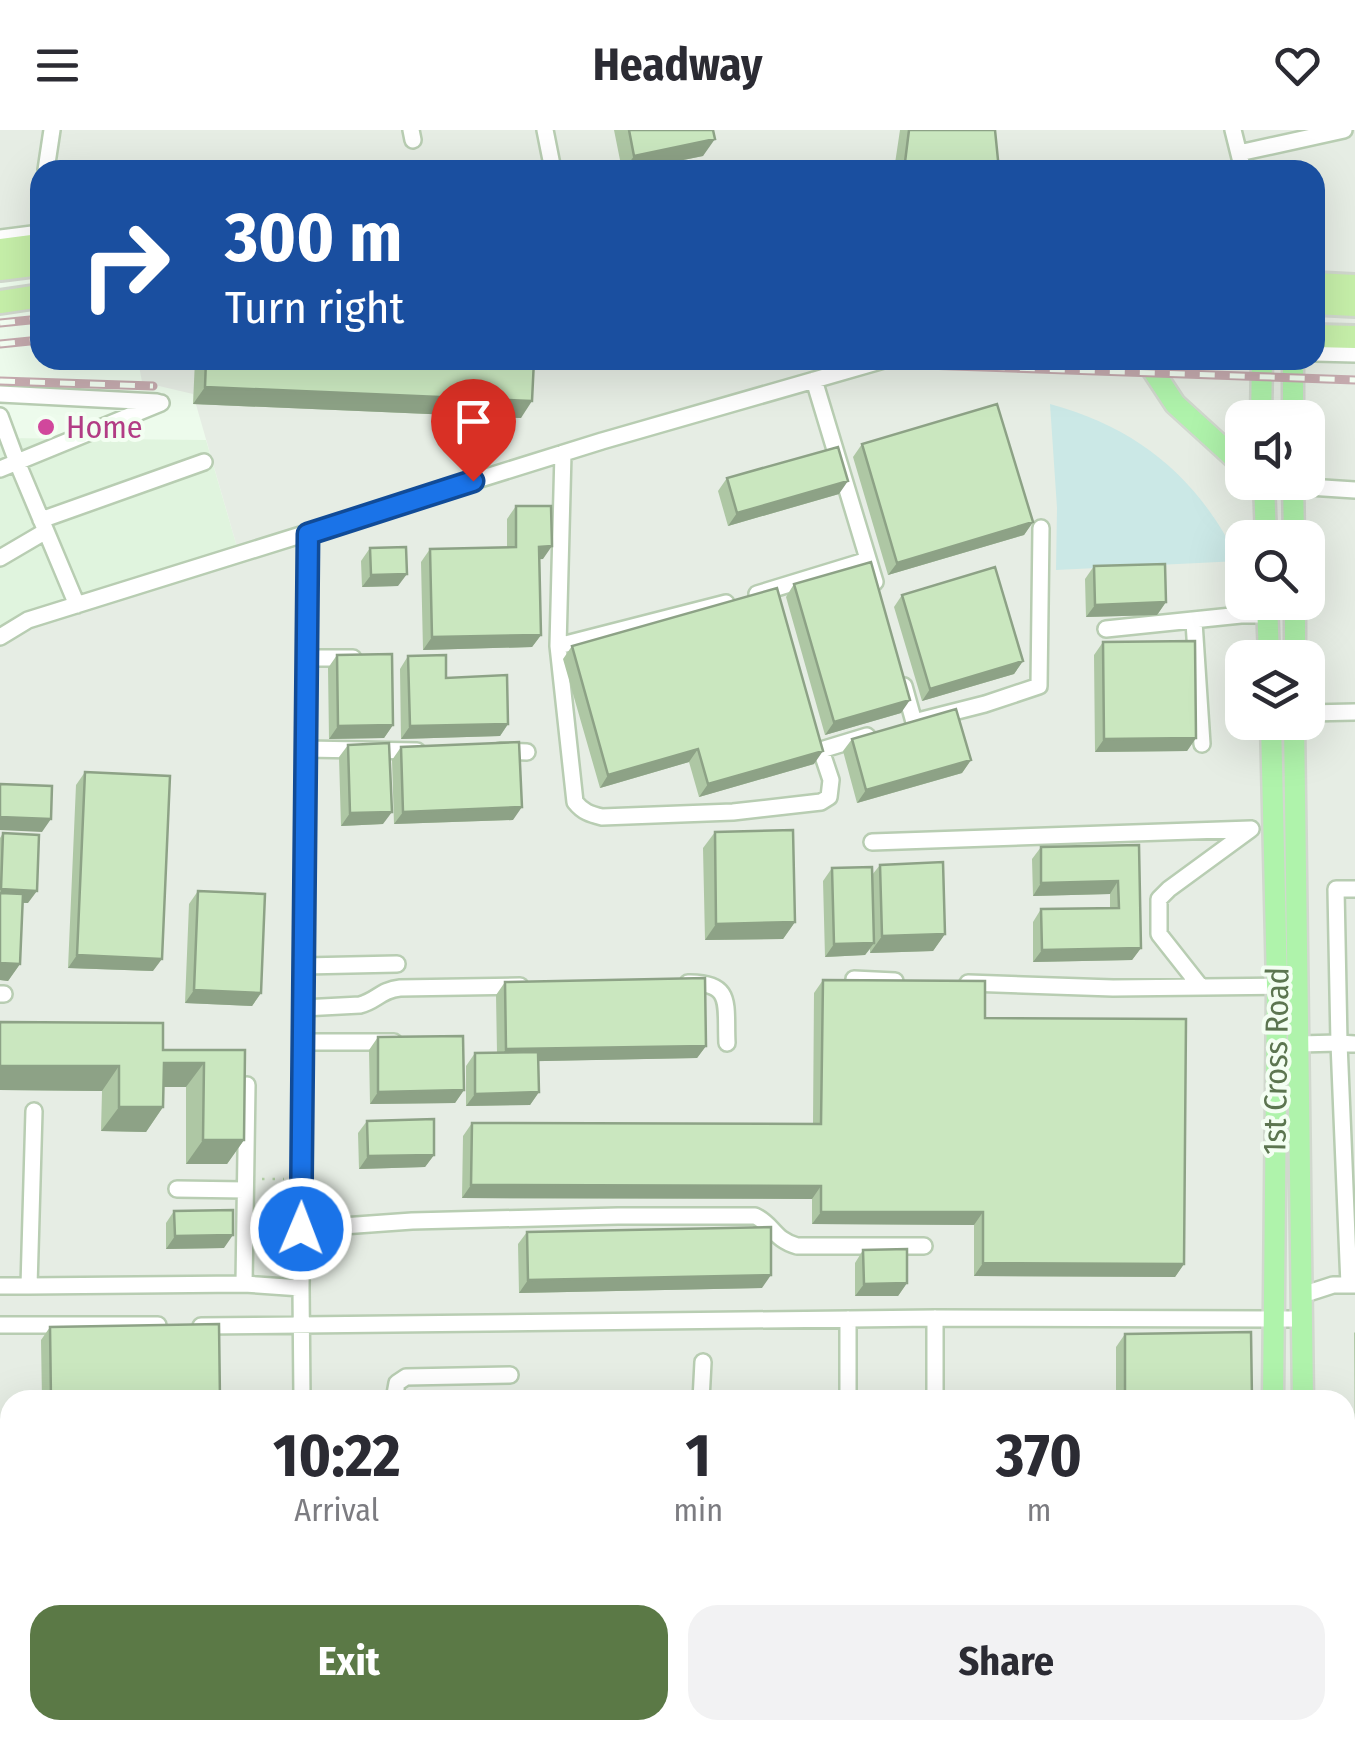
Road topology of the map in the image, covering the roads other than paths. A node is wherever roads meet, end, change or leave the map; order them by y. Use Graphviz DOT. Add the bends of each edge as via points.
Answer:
graph roads {
  1 [pos="52,130"];
  2 [pos="545,130"];
  3 [pos="1233,130"];
  4 [pos="1344,130"];
  5 [pos="48,160"];
  6 [pos="551,160"];
  7 [pos="1240,160"];
  8 [pos="1247,160"];
  9 [pos="30,234"];
  10 [pos="0,238"];
  11 [pos="30,246"];
  12 [pos="0,250"];
  13 [pos="30,265"];
  14 [pos="0,269"];
  15 [pos="1325,274"];
  16 [pos="1355,276"];
  17 [pos="30,284"];
  18 [pos="1325,284"];
  19 [pos="1355,286"];
  20 [pos="0,288"];
  21 [pos="30,298"];
  22 [pos="0,302"];
  23 [pos="1325,303"];
  24 [pos="1355,304"];
  25 [pos="30,309"];
  26 [pos="0,312"];
  27 [pos="1325,323"];
  28 [pos="1355,324"];
  29 [pos="1325,336"];
  30 [pos="1355,337"];
  31 [pos="1325,353"];
  32 [pos="1355,354"];
  33 [pos="849,370"];
  34 [pos="1153,370"];
  35 [pos="1262,370"];
  36 [pos="1293,370"];
  37 [pos="814,380"];
  38 [pos="0,394"];
  39 [pos="1262,400"];
  40 [pos="1293,400"];
  41 [pos="0,416"];
  42 [pos="1225,450"];
  43 [pos="563,453"];
  44 [pos="17,462"];
  45 [pos="204,462"];
  46 [pos="0,469"];
  47 [pos="1325,487"];
  48 [pos="1355,490"];
  49 [pos="44,525"];
  50 [pos="1040,528"];
  51 [pos="308,534"];
  52 [pos="0,558"];
  53 [pos="868,560"];
  54 [pos="775,589"];
  55 [pos="878,596"];
  56 [pos="77,604"];
  57 [pos="780,607"];
  58 [pos="1225,617"];
  59 [pos="1194,622"];
  60 [pos="1106,629"];
  61 [pos="0,637"];
  62 [pos="558,646"];
  63 [pos="307,658"];
  64 [pos="376,658"];
  65 [pos="898,668"];
  66 [pos="1355,712"];
  67 [pos="1325,713"];
  68 [pos="914,722"];
  69 [pos="895,727"];
  70 [pos="816,732"];
  71 [pos="876,733"];
  72 [pos="1273,740"];
  73 [pos="1294,740"];
  74 [pos="1202,744"];
  75 [pos="306,750"];
  76 [pos="821,750"];
  77 [pos="429,751"];
  78 [pos="488,751"];
  79 [pos="527,752"];
  80 [pos="1275,828"];
  81 [pos="1251,829"];
  82 [pos="872,842"];
  83 [pos="1355,888"];
  84 [pos="397,964"];
  85 [pos="304,966"];
  86 [pos="854,980"];
  87 [pos="914,982"];
  88 [pos="664,983"];
  89 [pos="954,983"];
  90 [pos="532,986"];
  91 [pos="1200,986"];
  92 [pos="1288,986"];
  93 [pos="304,1008"];
  94 [pos="303,1042"];
  95 [pos="416,1042"];
  96 [pos="727,1042"];
  97 [pos="1347,1043"];
  98 [pos="1299,1044"];
  99 [pos="247,1085"];
  100 [pos="34,1110"];
  101 [pos="246,1184"];
  102 [pos="177,1189"];
  103 [pos="301,1229"];
  104 [pos="924,1246"];
  105 [pos="244,1284"];
  106 [pos="1352,1285"];
  107 [pos="0,1286"];
  108 [pos="29,1286"];
  109 [pos="301,1288"];
  110 [pos="1302,1295"];
  111 [pos="936,1318"];
  112 [pos="848,1319"];
  113 [pos="1272,1320"];
  114 [pos="1302,1320"];
  115 [pos="0,1324"];
  116 [pos="301,1326"];
  117 [pos="703,1362"];
  118 [pos="510,1375"];
  119 [pos="302,1390"];
  120 [pos="396,1390"];
  121 [pos="702,1390"];
  122 [pos="848,1390"];
  123 [pos="935,1390"];
  124 [pos="1273,1390"];
  125 [pos="1303,1390"];
  1 -- 5 [label="street"];
  2 -- 6 [label="street"];
  3 -- 7 [label="street"];
  4 -- 8 [label="street"];
  9 -- 10 [label="street"];
  11 -- 12 [label="highway"];
  13 -- 14 [label="highway"];
  15 -- 16 [label="street"];
  17 -- 20 [label="highway"];
  18 -- 19 [label="highway"];
  21 -- 22 [label="highway"];
  23 -- 24 [label="highway"];
  25 -- 26 [label="street"];
  27 -- 28 [label="highway"];
  29 -- 30 [label="highway"];
  31 -- 32 [label="street"];
  33 -- 37 [label="street"];
  34 -- 42 [label="main road" via="1175,404"];
  35 -- 39 [label="main road"];
  36 -- 40 [label="main road"];
  37 -- 43 [label="street"];
  37 -- 53 [label="street"];
  38 -- 44 [label="street" via="161,402"];
  41 -- 44 [label="street"];
  43 -- 51 [label="street"];
  43 -- 62 [label="street"];
  44 -- 46 [label="street"];
  44 -- 49 [label="street"];
  45 -- 49 [label="street"];
  47 -- 48 [label="street"];
  49 -- 52 [label="street"];
  49 -- 56 [label="street"];
  50 -- 68 [label="street" via="1039,686"];
  51 -- 56 [label="street"];
  51 -- 63 [label="street"];
  53 -- 54 [label="street"];
  53 -- 55 [label="street"];
  54 -- 57 [label="street"];
  54 -- 62 [label="street"];
  56 -- 61 [label="street"];
  58 -- 59 [label="street"];
  59 -- 60 [label="street"];
  59 -- 74 [label="street"];
  62 -- 76 [label="street" via="575,802 592,815 733,812 820,802 831,788"];
  63 -- 64 [label="street"];
  63 -- 75 [label="street"];
  65 -- 68 [label="street"];
  66 -- 67 [label="street"];
  68 -- 69 [label="street"];
  70 -- 76 [label="street"];
  71 -- 76 [label="street"];
  72 -- 80 [label="main road, 1st Cross Road"];
  73 -- 92 [label="main road, 1st Cross Road"];
  75 -- 77 [label="street"];
  75 -- 85 [label="street"];
  78 -- 79 [label="street"];
  80 -- 81 [label="street"];
  80 -- 92 [label="main road, 1st Cross Road"];
  81 -- 82 [label="street"];
  81 -- 91 [label="street" via="1159,899 1159,934"];
  83 -- 97 [label="street" via="1336,889"];
  84 -- 85 [label="street"];
  85 -- 93 [label="street"];
  86 -- 87 [label="street"];
  88 -- 96 [label="street" via="718,987"];
  89 -- 91 [label="street"];
  90 -- 93 [label="street" via="389,989 367,1004"];
  91 -- 92 [label="street"];
  92 -- 98 [label="main road, 1st Cross Road"];
  92 -- 113 [label="main road, 1st Cross Road"];
  93 -- 94 [label="street"];
  94 -- 95 [label="street"];
  94 -- 103 [label="street"];
  97 -- 98 [label="street"];
  97 -- 106 [label="street"];
  98 -- 110 [label="main road, 1st Cross Road"];
  99 -- 101 [label="street"];
  100 -- 108 [label="street"];
  101 -- 102 [label="street"];
  101 -- 105 [label="street"];
  103 -- 104 [label="street" via="755,1216 796,1246"];
  103 -- 109 [label="street"];
  105 -- 108 [label="street"];
  105 -- 109 [label="street"];
  106 -- 110 [label="street"];
  107 -- 108 [label="street"];
  109 -- 116 [label="street"];
  110 -- 114 [label="main road, 1st Cross Road"];
  111 -- 112 [label="street"];
  111 -- 113 [label="street"];
  111 -- 123 [label="street"];
  112 -- 116 [label="street"];
  112 -- 122 [label="street"];
  113 -- 114 [label="street"];
  113 -- 124 [label="main road, 1st Cross Road"];
  114 -- 125 [label="main road, 1st Cross Road"];
  115 -- 116 [label="street"];
  116 -- 119 [label="street"];
  117 -- 121 [label="street"];
  118 -- 120 [label="street" via="406,1377"];
}
